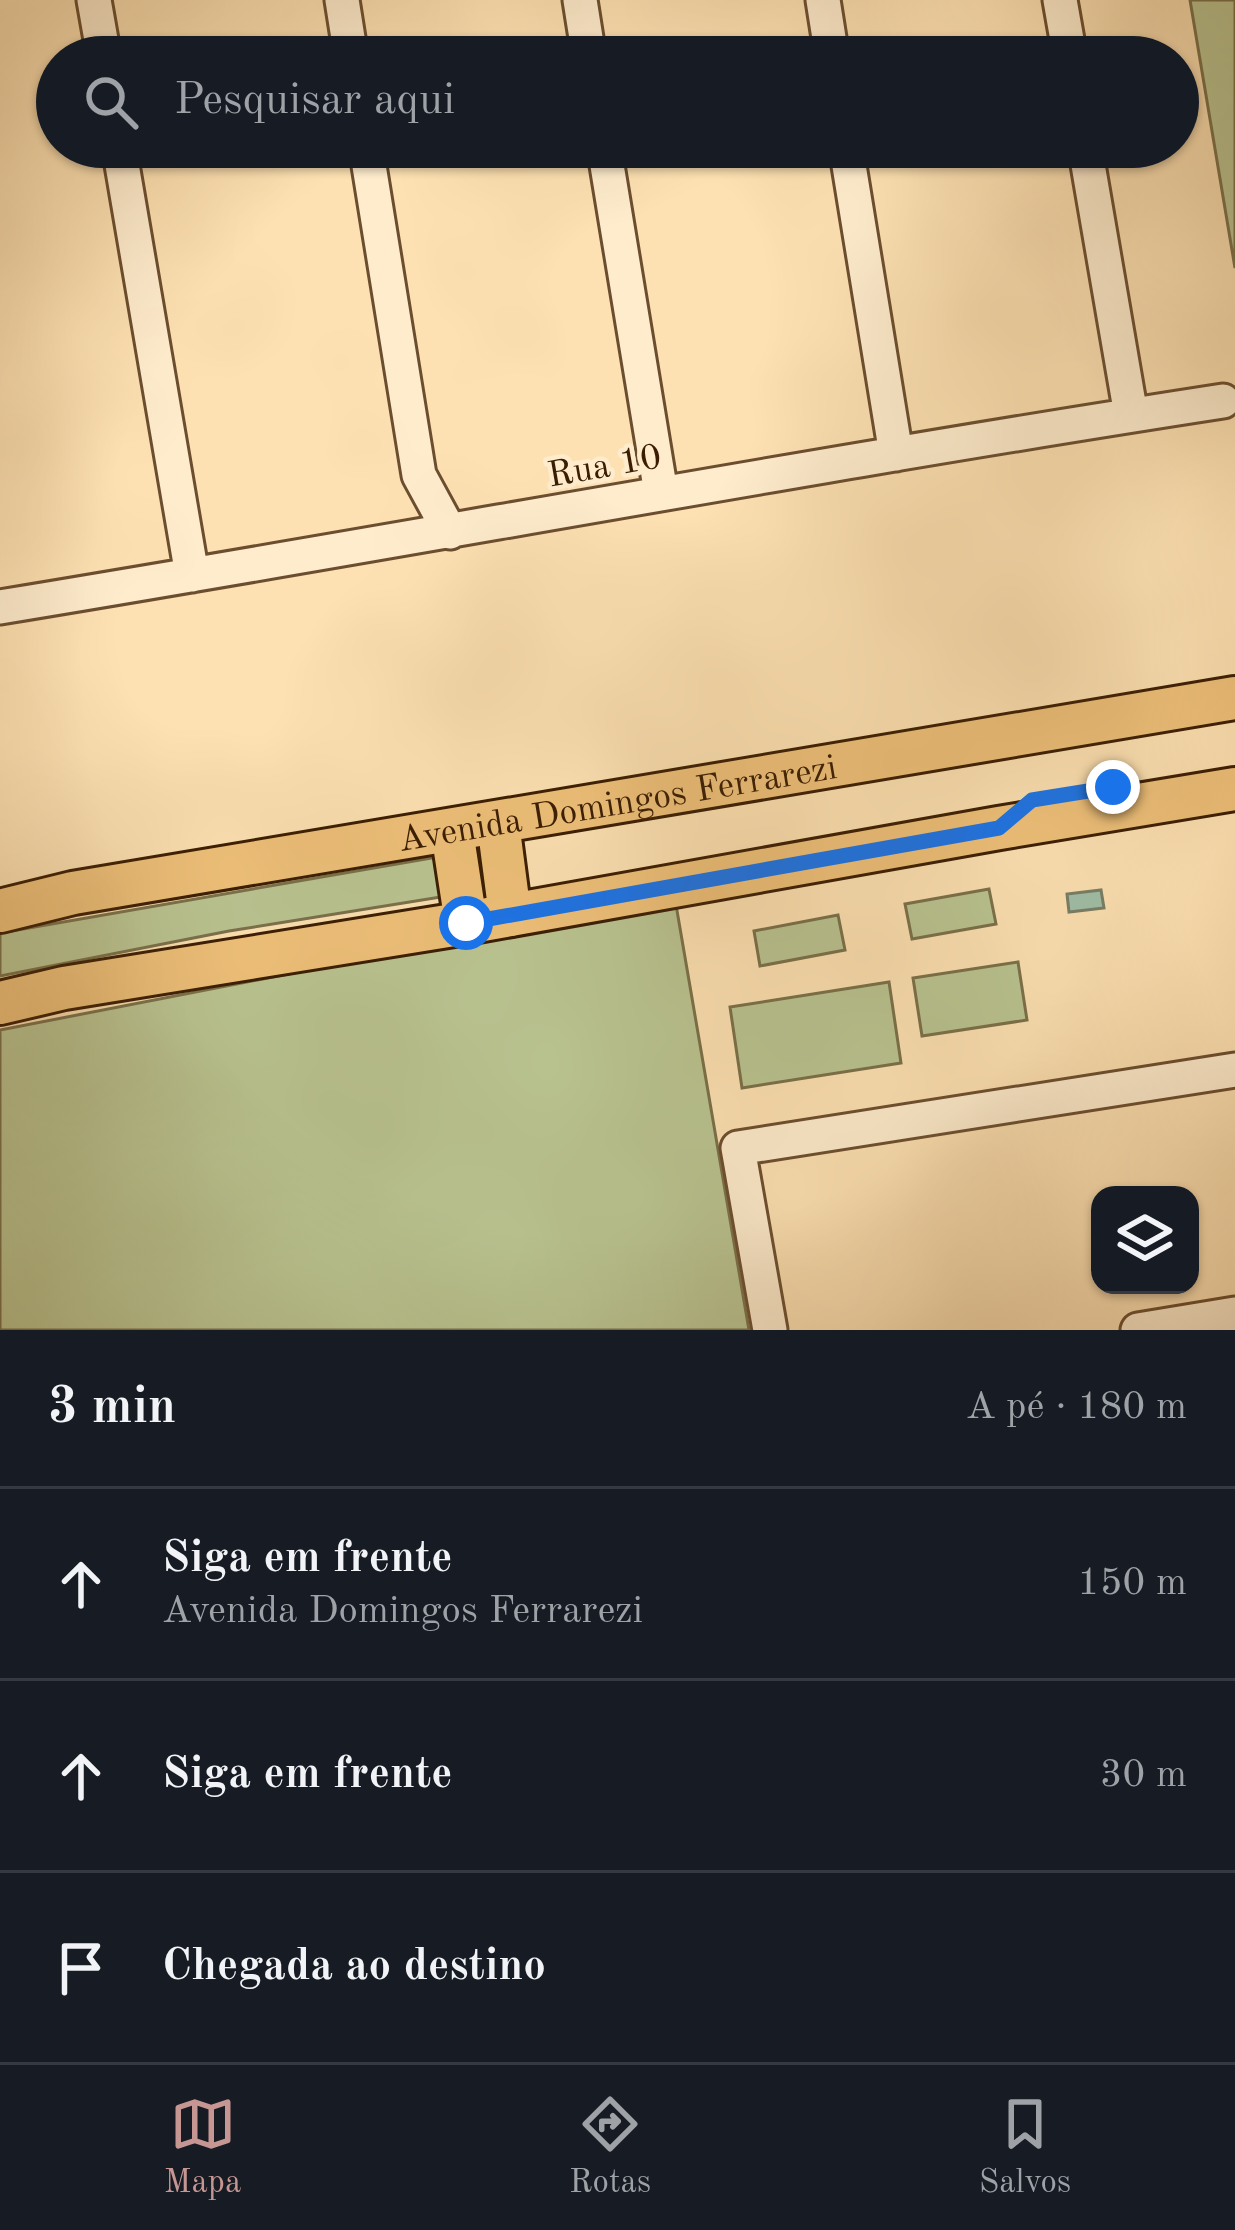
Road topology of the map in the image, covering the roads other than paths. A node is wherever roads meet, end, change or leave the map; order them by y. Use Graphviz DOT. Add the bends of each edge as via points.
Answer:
graph roads {
  1 [pos="94,0"];
  2 [pos="342,0"];
  3 [pos="580,0"];
  4 [pos="823,0"];
  5 [pos="1060,0"];
  6 [pos="100,36"];
  7 [pos="348,36"];
  8 [pos="586,36"];
  9 [pos="829,36"];
  10 [pos="1066,36"];
  11 [pos="123,168"];
  12 [pos="369,168"];
  13 [pos="607,168"];
  14 [pos="849,168"];
  15 [pos="1089,168"];
  16 [pos="1223,401"];
  17 [pos="1131,415"];
  18 [pos="896,454"];
  19 [pos="419,475"];
  20 [pos="661,493"];
  21 [pos="450,532"];
  22 [pos="406,539"];
  23 [pos="192,575"];
  24 [pos="0,607"];
  25 [pos="1235,698"];
  26 [pos="1235,766"];
  27 [pos="1235,789"];
  28 [pos="499,823"];
  29 [pos="999,828"];
  30 [pos="452,831"];
  31 [pos="0,911"];
  32 [pos="510,916"];
  33 [pos="466,923"];
  34 [pos="0,1003"];
  35 [pos="1235,1070"];
  36 [pos="1235,1314"];
  37 [pos="770,1330"];
  38 [pos="1138,1330"];
  1 -- 6 [label="street"];
  2 -- 7 [label="street"];
  3 -- 8 [label="street"];
  4 -- 9 [label="street"];
  5 -- 10 [label="street"];
  11 -- 23 [label="street"];
  12 -- 19 [label="street"];
  13 -- 20 [label="street"];
  14 -- 18 [label="street"];
  15 -- 17 [label="street"];
  16 -- 17 [label="street, Rua 10"];
  17 -- 18 [label="street, Rua 10"];
  18 -- 20 [label="street, Rua 10"];
  19 -- 21 [label="street"];
  19 -- 22 [label="street"];
  20 -- 21 [label="street, Rua 10"];
  21 -- 22 [label="street, Rua 10"];
  22 -- 23 [label="street, Rua 10"];
  23 -- 24 [label="street, Rua 10"];
  25 -- 28 [label="main road, Avenida Domingos Ferrarezi"];
  26 -- 29 [label="main road" via="1032,800"];
  27 -- 29 [label="main road"];
  28 -- 30 [label="main road, Avenida Domingos Ferrarezi"];
  28 -- 32 [label="main road"];
  29 -- 32 [label="main road"];
  30 -- 31 [label="main road, Avenida Domingos Ferrarezi"];
  30 -- 33 [label="main road"];
  32 -- 33 [label="main road"];
  33 -- 34 [label="main road"];
  35 -- 37 [label="street" via="738,1148"];
  36 -- 38 [label="street"];
}
